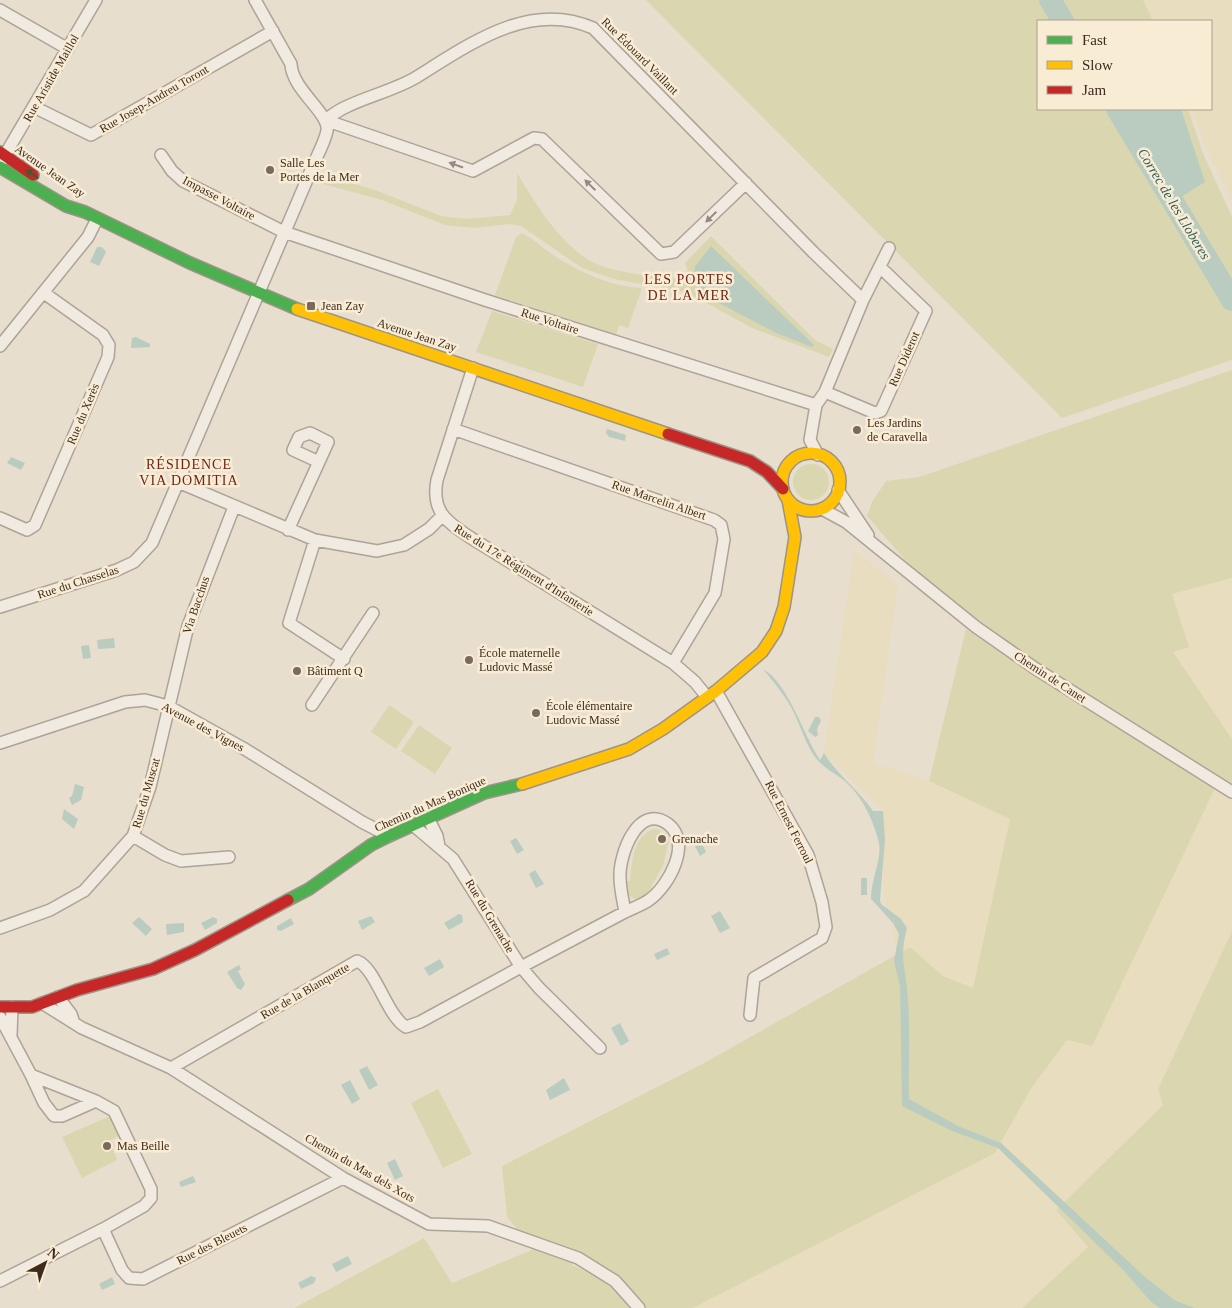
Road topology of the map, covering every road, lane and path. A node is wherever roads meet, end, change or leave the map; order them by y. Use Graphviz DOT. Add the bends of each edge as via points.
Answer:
graph roads {
  1 [pos="96,0"];
  2 [pos="255,0"];
  3 [pos="566,9"];
  4 [pos="0,11"];
  5 [pos="506,16"];
  6 [pos="273,31"];
  7 [pos="68,49"];
  8 [pos="34,106"];
  9 [pos="325,120"];
  10 [pos="162,155"];
  11 [pos="1,157"];
  12 [pos="0,168"];
  13 [pos="746,183"];
  14 [pos="85,212"];
  15 [pos="97,219"];
  16 [pos="284,232"];
  17 [pos="889,248"];
  18 [pos="880,267"];
  19 [pos="44,292"];
  20 [pos="258,294"];
  21 [pos="863,300"];
  22 [pos="0,346"];
  23 [pos="473,368"];
  24 [pos="825,392"];
  25 [pos="816,405"];
  26 [pos="453,429"];
  27 [pos="810,440"];
  28 [pos="818,455"];
  29 [pos="798,457"];
  30 [pos="750,461"];
  31 [pos="318,462"];
  32 [pos="178,482"];
  33 [pos="783,489"];
  34 [pos="838,490"];
  35 [pos="788,500"];
  36 [pos="234,507"];
  37 [pos="818,510"];
  38 [pos="443,515"];
  39 [pos="0,518"];
  40 [pos="288,530"];
  41 [pos="795,537"];
  42 [pos="315,540"];
  43 [pos="878,548"];
  44 [pos="0,607"];
  45 [pos="373,613"];
  46 [pos="344,659"];
  47 [pos="673,663"];
  48 [pos="712,694"];
  49 [pos="312,705"];
  50 [pos="168,706"];
  51 [pos="0,743"];
  52 [pos="1232,792"];
  53 [pos="442,811"];
  54 [pos="428,818"];
  55 [pos="362,822"];
  56 [pos="413,825"];
  57 [pos="133,836"];
  58 [pos="389,836"];
  59 [pos="438,841"];
  60 [pos="371,845"];
  61 [pos="229,856"];
  62 [pos="625,912"];
  63 [pos="0,928"];
  64 [pos="521,966"];
  65 [pos="77,990"];
  66 [pos="58,996"];
  67 [pos="42,1003"];
  68 [pos="0,1007"];
  69 [pos="12,1007"];
  70 [pos="750,1014"];
  71 [pos="0,1018"];
  72 [pos="73,1019"];
  73 [pos="11,1035"];
  74 [pos="600,1048"];
  75 [pos="171,1068"];
  76 [pos="31,1075"];
  77 [pos="96,1101"];
  78 [pos="344,1178"];
  79 [pos="103,1229"];
  80 [pos="0,1281"];
  81 [pos="638,1308"];
  1 -- 7 [label="street, Rue Aristide Maillol"];
  2 -- 6 [label="street"];
  3 -- 13 [label="street, Rue Édouard Vaillant" via="583,18"];
  4 -- 7 [label="street"];
  5 -- 9 [label="street" via="454,48 414,78 346,106"];
  6 -- 8 [label="street, Rue Josep-Andreu Toront" via="91,135"];
  6 -- 9 [label="street" via="291,64 291,74 300,91"];
  7 -- 8 [label="street, Rue Aristide Maillol"];
  8 -- 11 [label="street, Rue Aristide Maillol"];
  13 -- 9 [label="street, one-way" via="674,252 661,254 542,139 534,138 474,171"];
  9 -- 16 [label="street" via="327,130"];
  10 -- 16 [label="street, Impasse Voltaire" via="183,181"];
  14 -- 11 [label="street, Avenue Jean Zay, one-way" via="69,198"];
  12 -- 14 [label="street, Avenue Jean Zay" via="66,206"];
  13 -- 21 [label="street, Rue Édouard Vaillant"];
  14 -- 15 [label="street, Avenue Jean Zay"];
  15 -- 19 [label="street" via="88,237"];
  15 -- 20 [label="street, Avenue Jean Zay"];
  16 -- 20 [label="street"];
  16 -- 25 [label="street, Rue Voltaire" via="494,303"];
  17 -- 18 [label="street"];
  18 -- 21 [label="street"];
  18 -- 24 [label="street, Rue Diderot" via="926,311 881,411 875,413"];
  19 -- 22 [label="street"];
  19 -- 39 [label="street, Rue du Xerès" via="103,335 109,345 108,357 35,524 27,530"];
  20 -- 23 [label="street, Avenue Jean Zay"];
  20 -- 32 [label="street"];
  21 -- 24 [label="street"];
  23 -- 26 [label="street, Rue du 17e Régiment d'Infanterie"];
  23 -- 30 [label="street, Avenue Jean Zay"];
  24 -- 25 [label="street"];
  25 -- 27 [label="street"];
  26 -- 38 [label="street, Rue du 17e Régiment d'Infanterie" via="435,494 436,505"];
  26 -- 47 [label="street, Rue Marcelin Albert" via="721,525 724,539 715,593"];
  27 -- 28 [label="street"];
  27 -- 29 [label="street"];
  28 -- 29 [label="street"];
  28 -- 34 [label="street" via="832,463 837,471 840,480"];
  29 -- 30 [label="street, Avenue Jean Zay"];
  29 -- 33 [label="street" via="784,472"];
  30 -- 33 [label="street, Avenue Jean Zay" via="767,472"];
  31 -- 40 [label="street"];
  32 -- 36 [label="street"];
  32 -- 44 [label="street, Rue du Chasselas" via="152,543 134,562"];
  33 -- 35 [label="street"];
  34 -- 37 [label="street" via="829,505"];
  34 -- 43 [label="street, Chemin de Canet"];
  35 -- 37 [label="street" via="795,507"];
  35 -- 41 [label="street, Chemin du Mas Bonique"];
  36 -- 40 [label="street"];
  36 -- 50 [label="street, Via Bacchus" via="188,626"];
  37 -- 41 [label="street, Chemin du Mas Bonique"];
  37 -- 43 [label="street, Chemin de Canet" via="846,522"];
  38 -- 42 [label="street" via="429,529 393,549 377,551"];
  38 -- 47 [label="street, Rue du 17e Régiment d'Infanterie" via="472,538"];
  40 -- 42 [label="street"];
  41 -- 48 [label="street, Chemin du Mas Bonique" via="784,607 776,631 762,652"];
  42 -- 46 [label="street" via="289,623"];
  43 -- 52 [label="street, Chemin de Canet" via="976,627 1036,669"];
  45 -- 46 [label="street"];
  46 -- 49 [label="street"];
  47 -- 48 [label="street, Rue du 17e Régiment d'Infanterie"];
  48 -- 53 [label="street, Chemin du Mas Bonique" via="629,749 484,793"];
  48 -- 70 [label="street, Rue Ernest Ferroul" via="808,855 826,927 822,938 754,978"];
  50 -- 51 [label="street, Avenue des Vignes" via="146,700 125,702"];
  50 -- 55 [label="street, Avenue des Vignes"];
  50 -- 57 [label="street, Rue du Muscat" via="150,787"];
  53 -- 54 [label="street, Chemin du Mas Bonique"];
  53 -- 59 [label="street"];
  54 -- 56 [label="street, Chemin du Mas Bonique"];
  54 -- 59 [label="street, Rue du Grenache"];
  55 -- 58 [label="street, Avenue des Vignes"];
  55 -- 60 [label="street"];
  56 -- 58 [label="street, Chemin du Mas Bonique"];
  56 -- 59 [label="street, Rue du Grenache" via="428,840"];
  57 -- 61 [label="street" via="181,861"];
  57 -- 63 [label="street, Rue du Muscat" via="84,891 50,910"];
  58 -- 60 [label="street, Chemin du Mas Bonique"];
  59 -- 64 [label="street, Rue du Grenache" via="464,874"];
  60 -- 65 [label="street, Chemin du Mas Bonique" via="309,889 195,950 153,969"];
  62 -- 62 [label="street, Rue du Grenache" via="620,877 624,850 642,824 659,820 675,831 678,844 676,861 660,891"];
  62 -- 64 [label="street, Rue du Grenache"];
  64 -- 74 [label="street"];
  64 -- 75 [label="street, Rue de la Blanquette" via="406,1027 396,1017 365,967 357,961"];
  65 -- 66 [label="street"];
  65 -- 72 [label="street"];
  66 -- 67 [label="street"];
  66 -- 72 [label="street, Chemin du Mas dels Xots"];
  67 -- 69 [label="street" via="32,1007"];
  67 -- 72 [label="street, Chemin du Mas dels Xots"];
  68 -- 69 [label="street"];
  69 -- 73 [label="street"];
  71 -- 73 [label="street"];
  72 -- 75 [label="street, Chemin du Mas dels Xots"];
  73 -- 76 [label="street"];
  75 -- 78 [label="street, Chemin du Mas dels Xots"];
  76 -- 77 [label="street"];
  76 -- 77 [label="street" via="54,1116 62,1116"];
  77 -- 79 [label="street" via="114,1111 150,1188 151,1198 144,1206"];
  78 -- 79 [label="street, Rue des Bleuets" via="143,1280 129,1278 122,1270"];
  78 -- 81 [label="street, Chemin du Mas dels Xots" via="429,1224 488,1226 578,1258 615,1281"];
  79 -- 80 [label="street"];
}
